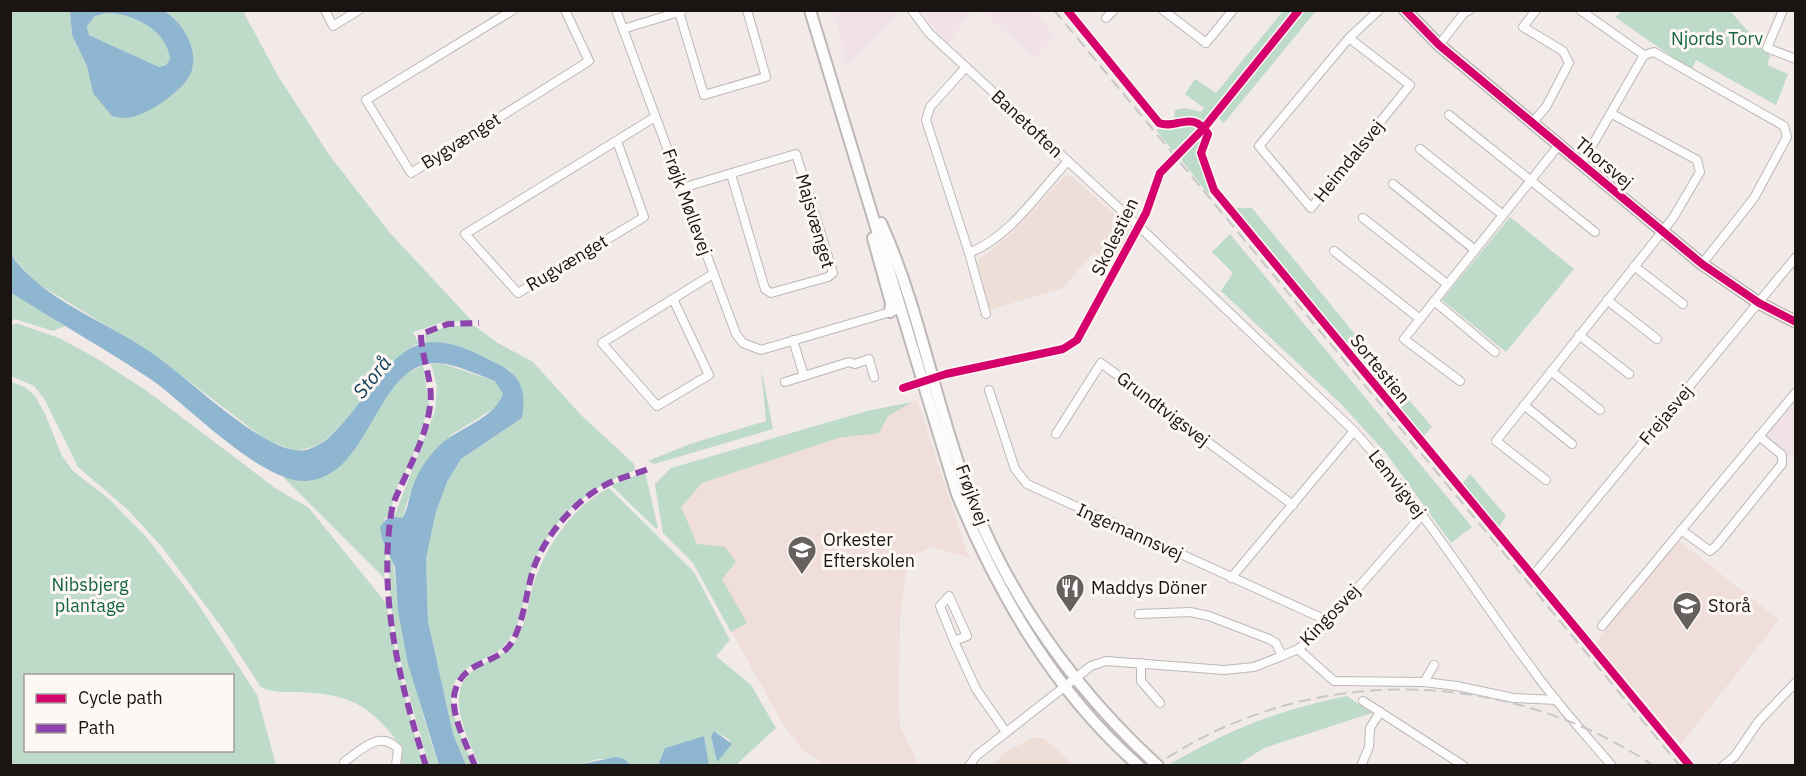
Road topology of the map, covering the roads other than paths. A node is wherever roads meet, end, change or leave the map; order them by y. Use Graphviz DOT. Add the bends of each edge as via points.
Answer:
graph roads {
  1 [pos="325,10"];
  2 [pos="359,10"];
  3 [pos="513,10"];
  4 [pos="565,10"];
  5 [pos="616,10"];
  6 [pos="747,10"];
  7 [pos="810,10"];
  8 [pos="912,10"];
  9 [pos="1114,10"];
  10 [pos="1163,10"];
  11 [pos="1233,10"];
  12 [pos="1379,10"];
  13 [pos="1405,10"];
  14 [pos="1470,10"];
  15 [pos="1536,10"];
  16 [pos="1580,10"];
  17 [pos="1783,10"];
  18 [pos="681,11"];
  19 [pos="1106,18"];
  20 [pos="623,29"];
  21 [pos="1349,38"];
  22 [pos="1439,45"];
  23 [pos="1644,55"];
  24 [pos="1796,59"];
  25 [pos="966,67"];
  26 [pos="1612,114"];
  27 [pos="1449,115"];
  28 [pos="656,117"];
  29 [pos="1532,123"];
  30 [pos="617,141"];
  31 [pos="1559,145"];
  32 [pos="1420,149"];
  33 [pos="1068,161"];
  34 [pos="1581,165"];
  35 [pos="731,174"];
  36 [pos="1530,180"];
  37 [pos="863,182"];
  38 [pos="1393,184"];
  39 [pos="682,188"];
  40 [pos="1503,215"];
  41 [pos="873,216"];
  42 [pos="1363,218"];
  43 [pos="1662,231"];
  44 [pos="1595,232"];
  45 [pos="1147,234"];
  46 [pos="1475,250"];
  47 [pos="1334,251"];
  48 [pos="969,253"];
  49 [pos="1796,257"];
  50 [pos="1702,264"];
  51 [pos="1634,266"];
  52 [pos="713,274"];
  53 [pos="1447,284"];
  54 [pos="673,299"];
  55 [pos="1607,300"];
  56 [pos="1434,301"];
  57 [pos="1759,303"];
  58 [pos="1683,304"];
  59 [pos="906,308"];
  60 [pos="890,312"];
  61 [pos="986,314"];
  62 [pos="1420,319"];
  63 [pos="1796,322"];
  64 [pos="1579,335"];
  65 [pos="1657,339"];
  66 [pos="793,340"];
  67 [pos="1495,352"];
  68 [pos="1551,371"];
  69 [pos="1629,374"];
  70 [pos="804,376"];
  71 [pos="874,377"];
  72 [pos="1460,381"];
  73 [pos="785,382"];
  74 [pos="989,390"];
  75 [pos="1796,392"];
  76 [pos="1524,405"];
  77 [pos="1600,410"];
  78 [pos="1354,431"];
  79 [pos="1056,434"];
  80 [pos="1759,436"];
  81 [pos="1572,444"];
  82 [pos="1546,480"];
  83 [pos="1293,505"];
  84 [pos="1422,515"];
  85 [pos="1681,530"];
  86 [pos="1536,572"];
  87 [pos="1232,578"];
  88 [pos="1139,614"];
  89 [pos="1328,621"];
  90 [pos="1602,626"];
  91 [pos="954,641"];
  92 [pos="1298,649"];
  93 [pos="1282,656"];
  94 [pos="1141,663"];
  95 [pos="1434,665"];
  96 [pos="1073,677"];
  97 [pos="1424,682"];
  98 [pos="1796,682"];
  99 [pos="1064,685"];
  100 [pos="1556,700"];
  101 [pos="1364,701"];
  102 [pos="1160,703"];
  103 [pos="1380,712"];
  104 [pos="1006,732"];
  105 [pos="344,762"];
  106 [pos="1451,762"];
  107 [pos="396,765"];
  108 [pos="969,765"];
  109 [pos="1139,765"];
  110 [pos="1158,765"];
  111 [pos="1361,765"];
  112 [pos="1464,765"];
  113 [pos="1612,765"];
  114 [pos="1723,765"];
  1 -- 2 [label="street" via="333,26"];
  3 -- 4 [label="street, Bygvænget" via="366,100 411,173 590,61"];
  5 -- 20 [label="street, Frøjk Møllevej"];
  6 -- 18 [label="street" via="766,77 704,95"];
  7 -- 37 [label="street, Frøjkvej"];
  8 -- 25 [label="street, Banetoften" via="929,33"];
  9 -- 19 [label="street"];
  10 -- 11 [label="street" via="1206,43"];
  12 -- 21 [label="street, Heimdalsvej"];
  13 -- 22 [label="street, Thorsvej"];
  14 -- 22 [label="street"];
  15 -- 29 [label="street" via="1523,27 1563,51 1569,63 1546,107"];
  16 -- 23 [label="street"];
  17 -- 24 [label="street" via="1767,48"];
  18 -- 20 [label="street"];
  20 -- 28 [label="street, Frøjk Møllevej"];
  21 -- 21 [label="street, Heimdalsvej" via="1259,146 1311,208 1410,85"];
  22 -- 29 [label="street, Thorsvej"];
  23 -- 26 [label="street"];
  23 -- 50 [label="street" via="1654,52 1787,131 1754,198"];
  25 -- 33 [label="street, Banetoften"];
  25 -- 48 [label="street" via="930,107 926,120"];
  26 -- 34 [label="street"];
  26 -- 43 [label="street" via="1700,165 1700,172"];
  27 -- 36 [label="street"];
  28 -- 30 [label="street, Rugvænget"];
  28 -- 39 [label="street, Frøjk Møllevej"];
  29 -- 31 [label="street, Thorsvej"];
  30 -- 30 [label="street, Rugvænget" via="465,234 518,293 644,217"];
  31 -- 34 [label="street, Thorsvej"];
  31 -- 36 [label="street"];
  32 -- 40 [label="street"];
  33 -- 45 [label="street, Banetoften"];
  33 -- 48 [label="street" via="1001,235"];
  34 -- 43 [label="street, Thorsvej"];
  35 -- 35 [label="street, Majsvænget" via="796,154 833,273 771,293 765,289"];
  35 -- 39 [label="street, Majsvænget"];
  36 -- 40 [label="street"];
  36 -- 44 [label="street"];
  37 -- 41 [label="street, Frøjkvej"];
  37 -- 59 [label="street, Frøjkvej" via="893,249"];
  38 -- 46 [label="street"];
  39 -- 52 [label="street, Frøjk Møllevej"];
  40 -- 46 [label="street"];
  41 -- 59 [label="street, Frøjkvej"];
  41 -- 60 [label="street, Frøjkvej" via="873,239 891,303"];
  42 -- 53 [label="street"];
  43 -- 50 [label="street, Thorsvej"];
  43 -- 51 [label="street"];
  45 -- 78 [label="street, Lemvigvej"];
  46 -- 53 [label="street"];
  47 -- 62 [label="street"];
  48 -- 61 [label="street"];
  49 -- 57 [label="street, Frejasvej"];
  50 -- 57 [label="street, Thorsvej"];
  51 -- 55 [label="street"];
  51 -- 58 [label="street"];
  52 -- 54 [label="street"];
  52 -- 66 [label="street, Frøjk Møllevej" via="743,343 760,350"];
  53 -- 56 [label="street"];
  54 -- 54 [label="street" via="602,343 657,406 709,375"];
  55 -- 64 [label="street"];
  55 -- 65 [label="street"];
  56 -- 62 [label="street"];
  56 -- 67 [label="street"];
  57 -- 63 [label="street, Thorsvej"];
  57 -- 86 [label="street, Frejasvej"];
  59 -- 60 [label="street, Frøjk Møllevej"];
  59 -- 96 [label="street, Frøjkvej" via="989,542 1025,608"];
  59 -- 99 [label="street, Frøjkvej" via="957,494 978,547 1035,647"];
  60 -- 66 [label="street, Frøjk Møllevej"];
  62 -- 72 [label="street" via="1404,339"];
  64 -- 68 [label="street"];
  64 -- 69 [label="street"];
  66 -- 70 [label="street"];
  68 -- 76 [label="street"];
  68 -- 77 [label="street"];
  70 -- 71 [label="street" via="869,359"];
  70 -- 73 [label="street"];
  74 -- 87 [label="street, Ingemannsvej" via="1015,469 1027,484"];
  75 -- 80 [label="street"];
  76 -- 81 [label="street"];
  76 -- 82 [label="street" via="1496,441"];
  78 -- 83 [label="street"];
  78 -- 84 [label="street, Lemvigvej"];
  79 -- 83 [label="street, Grundtvigsvej" via="1101,363"];
  80 -- 85 [label="street"];
  80 -- 85 [label="street" via="1782,455 1782,464 1716,546 1704,548"];
  83 -- 87 [label="street"];
  84 -- 89 [label="street, Kingosvej"];
  84 -- 100 [label="street, Lemvigvej"];
  85 -- 90 [label="street"];
  87 -- 89 [label="street, Ingemannsvej"];
  88 -- 93 [label="street" via="1190,612 1209,616 1269,639 1276,643"];
  89 -- 92 [label="street, Kingosvej"];
  91 -- 91 [label="street" via="967,636 949,596 940,606"];
  91 -- 104 [label="street" via="976,689"];
  92 -- 93 [label="street, Kingosvej"];
  92 -- 97 [label="street" via="1334,681"];
  93 -- 94 [label="street, Kingosvej" via="1254,667 1224,670"];
  94 -- 96 [label="street, Kingosvej" via="1106,661"];
  94 -- 102 [label="street" via="1141,681"];
  95 -- 97 [label="street"];
  96 -- 99 [label="street, Kingosvej"];
  96 -- 110 [label="street, Frøjkvej"];
  97 -- 100 [label="street" via="1513,698"];
  98 -- 114 [label="street" via="1758,722 1735,756"];
  99 -- 104 [label="street, Kingosvej"];
  99 -- 109 [label="street, Frøjkvej"];
  100 -- 113 [label="street, Lemvigvej"];
  101 -- 103 [label="street"];
  103 -- 106 [label="street"];
  103 -- 111 [label="street" via="1370,728 1369,747"];
  104 -- 108 [label="street, Kingosvej"];
  105 -- 107 [label="street" via="373,741 383,740 398,749"];
  106 -- 112 [label="street"];
}
